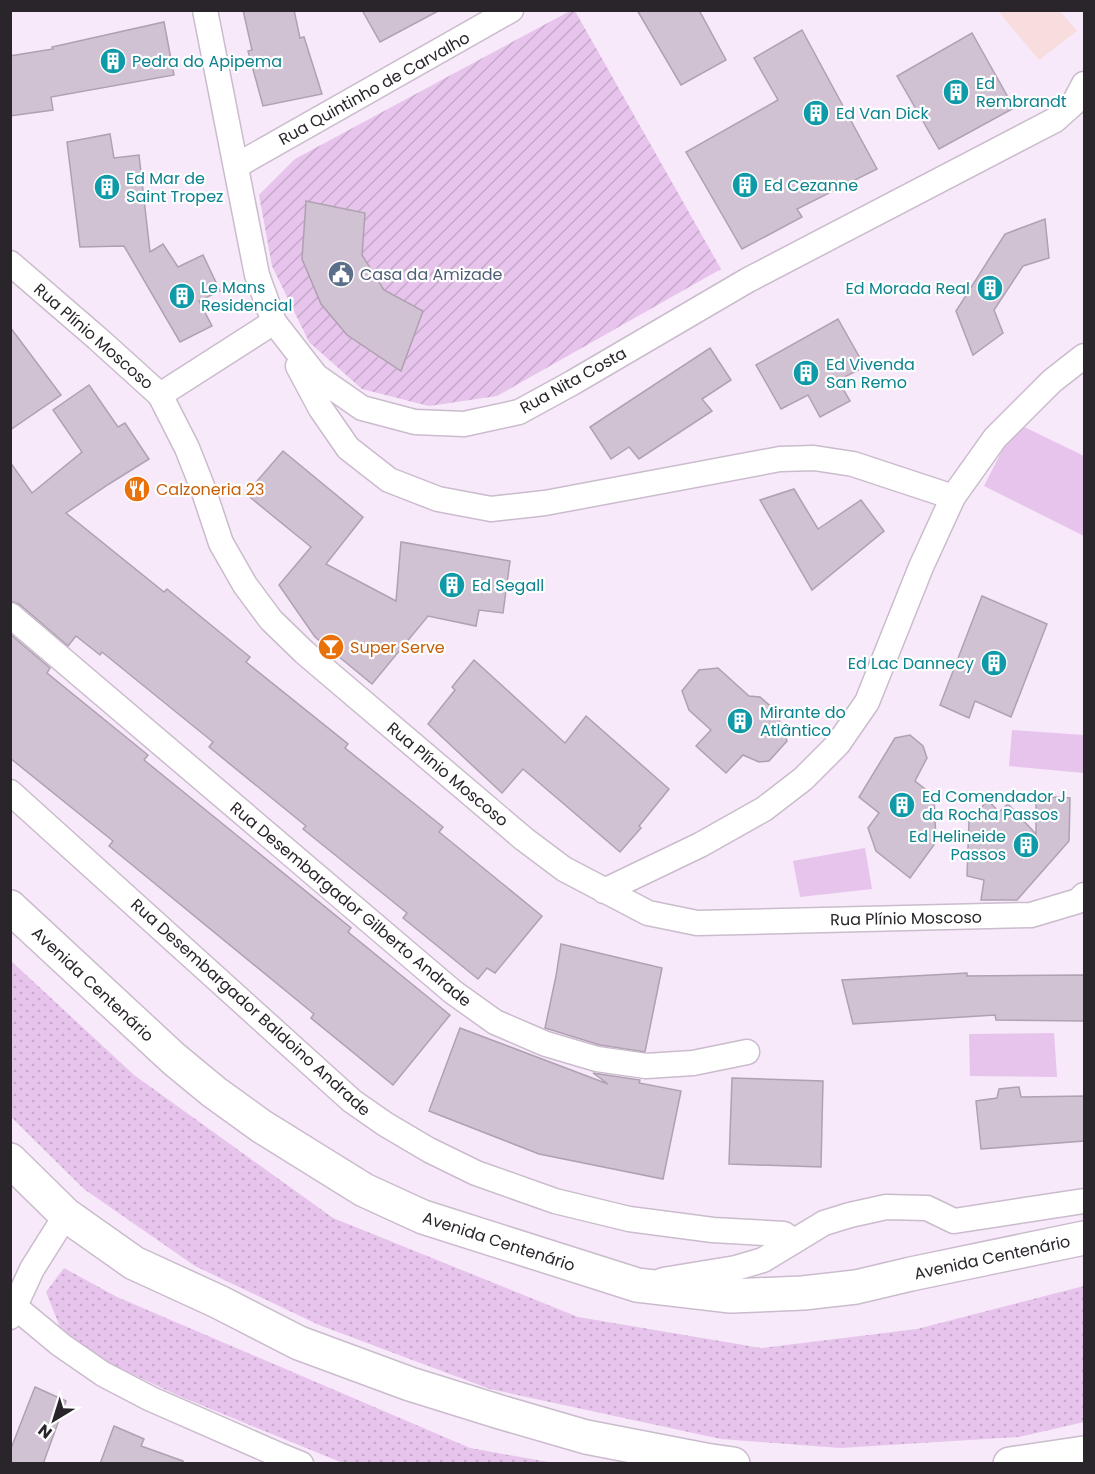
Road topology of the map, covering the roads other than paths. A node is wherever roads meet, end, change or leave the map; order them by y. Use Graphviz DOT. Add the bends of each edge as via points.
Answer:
graph roads {
  1 [pos="205,10"];
  2 [pos="512,10"];
  3 [pos="1084,84"];
  4 [pos="236,166"];
  5 [pos="10,263"];
  6 [pos="274,322"];
  7 [pos="1084,356"];
  8 [pos="160,395"];
  9 [pos="953,497"];
  10 [pos="10,615"];
  11 [pos="10,792"];
  12 [pos="604,891"];
  13 [pos="1084,895"];
  14 [pos="10,907"];
  15 [pos="747,1052"];
  16 [pos="10,1160"];
  17 [pos="1084,1201"];
  18 [pos="66,1215"];
  19 [pos="1084,1238"];
  20 [pos="794,1241"];
  21 [pos="637,1285"];
  22 [pos="12,1311"];
  23 [pos="1084,1453"];
  24 [pos="302,1464"];
  25 [pos="733,1464"];
  26 [pos="1010,1464"];
  1 -- 4 [label="street, Rua Nita Costa"];
  2 -- 4 [label="street, Rua Quintinho de Carvalho"];
  3 -- 6 [label="street, Rua Nita Costa" via="1074,103 1055,120 748,280 519,412 464,424 415,422 362,408 316,376"];
  4 -- 6 [label="street, Rua Nita Costa" via="257,275"];
  5 -- 8 [label="street, Rua Plínio Moscoso"];
  6 -- 8 [label="street"];
  6 -- 9 [label="street" via="321,409 348,448 389,480 438,499 491,509 545,503 780,459 814,458 853,464"];
  7 -- 9 [label="street" via="1052,381 995,438"];
  8 -- 12 [label="street, Rua Plínio Moscoso" via="187,448 221,543 271,620 524,839 564,870"];
  9 -- 12 [label="street" via="867,702 838,744 803,779 764,809"];
  10 -- 15 [label="street, Rua Desembargador Gilberto Andrade" via="453,992 495,1022 546,1044 597,1059 646,1066 693,1063"];
  11 -- 20 [label="street, Rua Desembargador Baldoino Andrade" via="352,1101 429,1150 476,1173 555,1201 629,1219 713,1230 777,1233"];
  12 -- 13 [label="street, Rua Plínio Moscoso" via="648,913 697,923 1031,915 1078,901"];
  14 -- 21 [label="main road, Avenida Centenário" via="214,1092 364,1190 423,1217"];
  16 -- 18 [label="main road"];
  17 -- 20 [label="street" via="954,1221 927,1208 886,1207 824,1223"];
  18 -- 22 [label="street" via="32,1269"];
  18 -- 25 [label="main road" via="134,1263 299,1343 410,1384 575,1434"];
  19 -- 21 [label="main road, Avenida Centenário" via="856,1287 813,1292 731,1296"];
  20 -- 21 [label="street" via="763,1260 736,1268"];
  22 -- 24 [label="street" via="103,1374 151,1400"];
  23 -- 26 [label="main road"];
}
